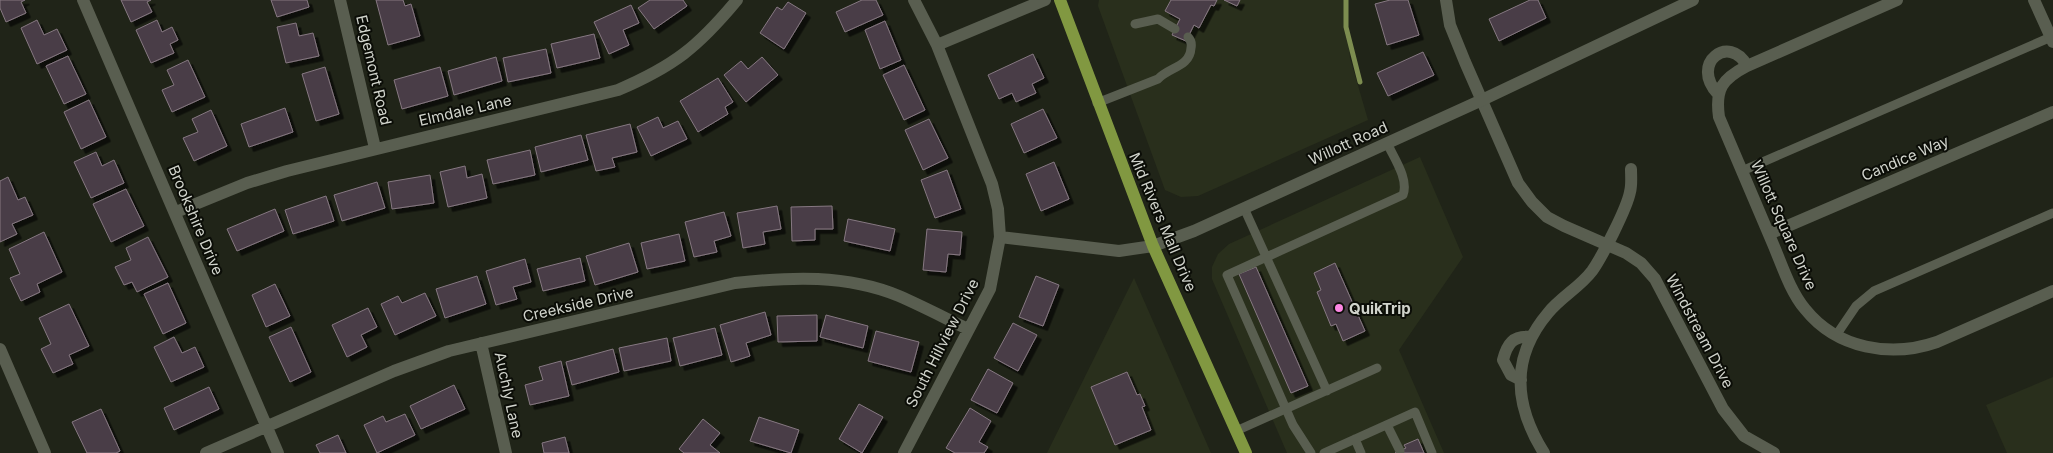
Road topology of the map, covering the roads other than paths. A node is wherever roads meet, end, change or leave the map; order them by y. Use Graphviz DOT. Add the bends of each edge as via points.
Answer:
graph roads {
  1 [pos="84,0"];
  2 [pos="340,0"];
  3 [pos="737,0"];
  4 [pos="914,0"];
  5 [pos="1045,0"];
  6 [pos="1060,0"];
  7 [pos="1446,0"];
  8 [pos="1693,0"];
  9 [pos="1897,0"];
  10 [pos="2034,0"];
  11 [pos="1134,24"];
  12 [pos="1175,29"];
  13 [pos="1188,37"];
  14 [pos="2052,39"];
  15 [pos="937,45"];
  16 [pos="1747,66"];
  17 [pos="1718,94"];
  18 [pos="1482,100"];
  19 [pos="1097,103"];
  20 [pos="2053,112"];
  21 [pos="1387,143"];
  22 [pos="375,148"];
  23 [pos="1631,169"];
  24 [pos="1742,171"];
  25 [pos="1244,208"];
  26 [pos="176,212"];
  27 [pos="2053,213"];
  28 [pos="1769,234"];
  29 [pos="1000,237"];
  30 [pos="1606,244"];
  31 [pos="1153,246"];
  32 [pos="1266,257"];
  33 [pos="2053,291"];
  34 [pos="968,329"];
  35 [pos="1837,334"];
  36 [pos="1531,337"];
  37 [pos="482,343"];
  38 [pos="0,349"];
  39 [pos="1377,368"];
  40 [pos="1520,380"];
  41 [pos="1326,391"];
  42 [pos="1287,408"];
  43 [pos="1388,425"];
  44 [pos="267,427"];
  45 [pos="1236,430"];
  46 [pos="1355,439"];
  47 [pos="1400,451"];
  48 [pos="45,453"];
  49 [pos="206,453"];
  50 [pos="278,453"];
  51 [pos="506,453"];
  52 [pos="904,453"];
  53 [pos="1246,453"];
  54 [pos="1310,453"];
  55 [pos="1324,453"];
  56 [pos="1361,453"];
  57 [pos="1432,453"];
  58 [pos="1544,453"];
  59 [pos="1774,453"];
  1 -- 26 [label="street, Brookshire Drive"];
  2 -- 22 [label="street, Edgemont Road"];
  3 -- 22 [label="street, Elmdale Lane" via="685,55 618,90"];
  4 -- 15 [label="street, South Hillview Drive"];
  5 -- 15 [label="street"];
  6 -- 19 [label="main road, Mid Rivers Mall Drive"];
  7 -- 18 [label="street, Windstream Drive" via="1450,25"];
  8 -- 18 [label="street, Willott Road"];
  9 -- 16 [label="street"];
  10 -- 14 [label="street"];
  11 -- 12 [label="lane" via="1158,19"];
  13 -- 19 [label="lane" via="1192,44 1188,59 1181,65"];
  14 -- 24 [label="lane"];
  15 -- 29 [label="street, South Hillview Drive" via="992,184"];
  16 -- 17 [label="street" via="1722,83"];
  16 -- 17 [label="street, Willott Square Drive" via="1733,52 1725,51 1711,60 1706,70 1710,85"];
  17 -- 24 [label="street, Willott Square Drive" via="1719,117"];
  18 -- 21 [label="street, Willott Road"];
  18 -- 30 [label="street, Windstream Drive" via="1518,183 1532,202 1547,217"];
  19 -- 31 [label="main road, Mid Rivers Mall Drive"];
  20 -- 28 [label="street, Candice Way"];
  21 -- 25 [label="street, Willott Road"];
  21 -- 32 [label="lane" via="1403,178 1403,195"];
  22 -- 26 [label="street, Elmdale Lane" via="247,183"];
  23 -- 30 [label="street" via="1630,192"];
  24 -- 28 [label="street, Willott Square Drive"];
  25 -- 31 [label="street, Willott Road"];
  25 -- 32 [label="lane"];
  26 -- 44 [label="street, Brookshire Drive"];
  27 -- 35 [label="lane" via="1874,291 1856,306"];
  28 -- 35 [label="street, Willott Square Drive" via="1805,309"];
  29 -- 31 [label="street, Willott Road" via="1119,251"];
  29 -- 34 [label="street, South Hillview Drive" via="990,289"];
  30 -- 36 [label="street" via="1593,270 1549,312"];
  30 -- 59 [label="street, Windstream Drive" via="1641,263 1654,279 1723,410 1744,436"];
  31 -- 45 [label="main road, Mid Rivers Mall Drive"];
  32 -- 41 [label="lane"];
  32 -- 42 [label="lane" via="1227,275"];
  33 -- 35 [label="street, Willott Square Drive" via="1918,348 1895,351 1870,349"];
  34 -- 37 [label="street, Creekside Drive" via="898,295 816,278 783,278 735,283"];
  34 -- 52 [label="street, South Hillview Drive"];
  36 -- 40 [label="street"];
  36 -- 40 [label="street" via="1515,338 1507,346 1503,360 1511,374"];
  37 -- 44 [label="street, Creekside Drive" via="425,358"];
  37 -- 51 [label="street, Auchly Lane"];
  38 -- 48 [label="street"];
  39 -- 41 [label="lane"];
  40 -- 58 [label="street" via="1529,428"];
  41 -- 42 [label="lane"];
  42 -- 45 [label="lane"];
  42 -- 54 [label="lane" via="1293,426"];
  43 -- 46 [label="lane"];
  43 -- 47 [label="lane"];
  43 -- 57 [label="lane" via="1414,412"];
  44 -- 49 [label="street, Creekside Drive"];
  44 -- 50 [label="street, Brookshire Drive"];
  45 -- 53 [label="main road, Mid Rivers Mall Drive"];
  46 -- 55 [label="lane"];
  46 -- 56 [label="lane"];
}
